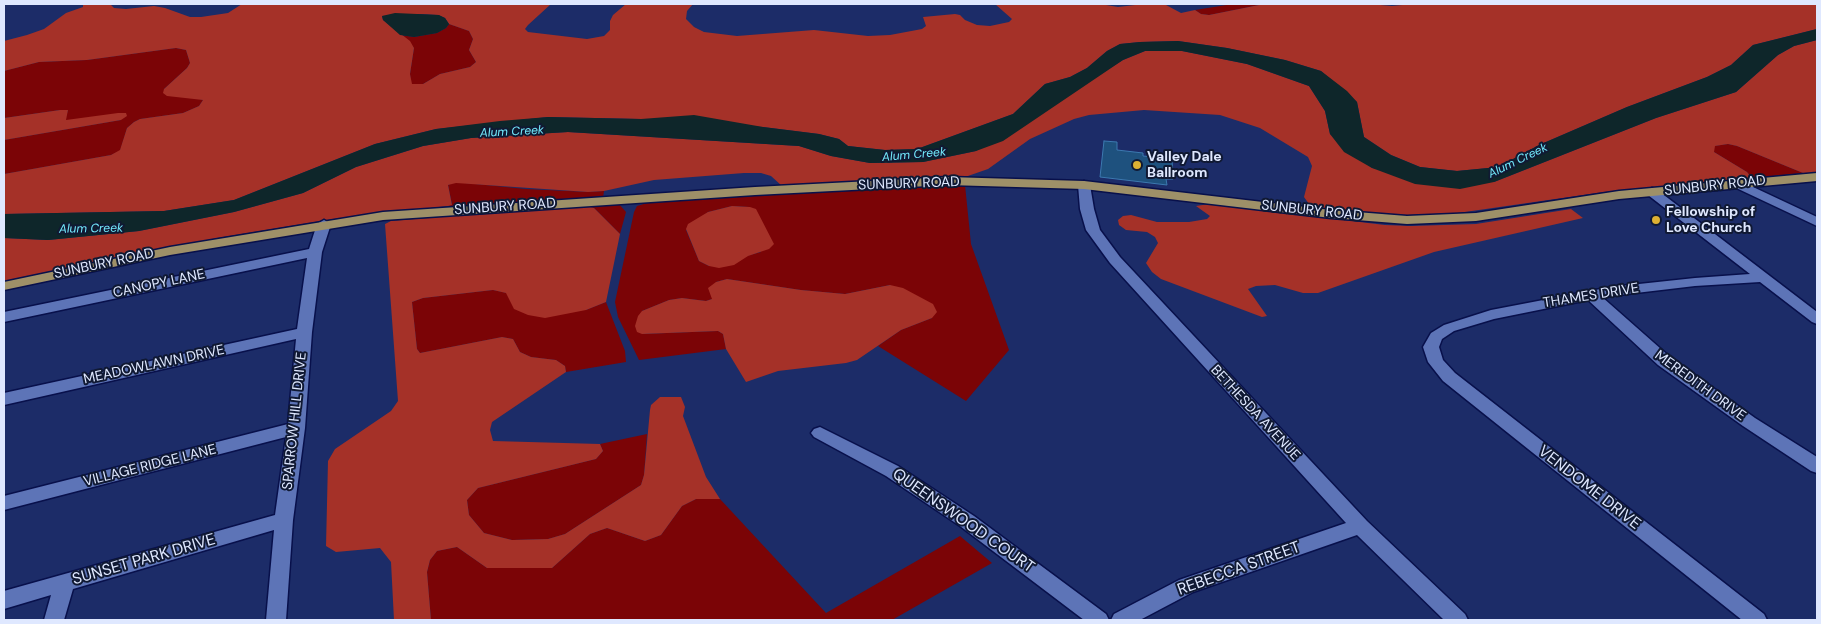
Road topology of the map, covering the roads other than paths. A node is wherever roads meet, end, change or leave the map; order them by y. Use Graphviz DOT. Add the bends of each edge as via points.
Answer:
graph roads {
  1 [pos="1817,177"];
  2 [pos="1736,183"];
  3 [pos="1084,185"];
  4 [pos="1652,192"];
  5 [pos="1817,222"];
  6 [pos="324,224"];
  7 [pos="315,252"];
  8 [pos="1764,278"];
  9 [pos="4,286"];
  10 [pos="1591,295"];
  11 [pos="4,317"];
  12 [pos="1817,319"];
  13 [pos="304,332"];
  14 [pos="1431,347"];
  15 [pos="4,399"];
  16 [pos="296,428"];
  17 [pos="820,433"];
  18 [pos="1817,466"];
  19 [pos="4,503"];
  20 [pos="284,520"];
  21 [pos="1360,526"];
  22 [pos="64,583"];
  23 [pos="4,600"];
  24 [pos="54,620"];
  25 [pos="276,620"];
  26 [pos="1099,620"];
  27 [pos="1121,620"];
  28 [pos="1458,620"];
  29 [pos="1757,620"];
  1 -- 2 [label="main road, SUNBURY ROAD"];
  2 -- 4 [label="main road, SUNBURY ROAD"];
  2 -- 5 [label="street"];
  3 -- 4 [label="main road, SUNBURY ROAD" via="1407,220 1476,217"];
  3 -- 6 [label="main road, SUNBURY ROAD" via="948,181 838,186 457,210"];
  3 -- 21 [label="street, BETHESDA AVENUE" via="1093,230 1115,260"];
  4 -- 8 [label="street"];
  6 -- 7 [label="street, SPARROW HILL DRIVE"];
  6 -- 9 [label="main road, SUNBURY ROAD" via="134,258"];
  7 -- 11 [label="street, CANOPY LANE"];
  7 -- 13 [label="street, SPARROW HILL DRIVE"];
  8 -- 10 [label="street, THAMES DRIVE" via="1695,282"];
  8 -- 12 [label="street"];
  10 -- 14 [label="street, THAMES DRIVE" via="1490,315 1449,328 1436,336"];
  10 -- 18 [label="street, MEREDITH DRIVE" via="1664,361"];
  13 -- 15 [label="street, MEADOWLAWN DRIVE"];
  13 -- 16 [label="street, SPARROW HILL DRIVE"];
  14 -- 29 [label="street, VENDOME DRIVE" via="1436,362 1450,377"];
  16 -- 19 [label="street, VILLAGE RIDGE LANE"];
  16 -- 20 [label="street, SPARROW HILL DRIVE"];
  17 -- 26 [label="street, QUEENSWOOD COURT" via="892,471 967,521"];
  20 -- 22 [label="street, SUNSET PARK DRIVE"];
  20 -- 25 [label="street, SPARROW HILL DRIVE"];
  21 -- 27 [label="street, REBECCA STREET" via="1186,586"];
  21 -- 28 [label="street, BETHESDA AVENUE"];
  22 -- 23 [label="street, SUNSET PARK DRIVE"];
  22 -- 24 [label="street"];
}
